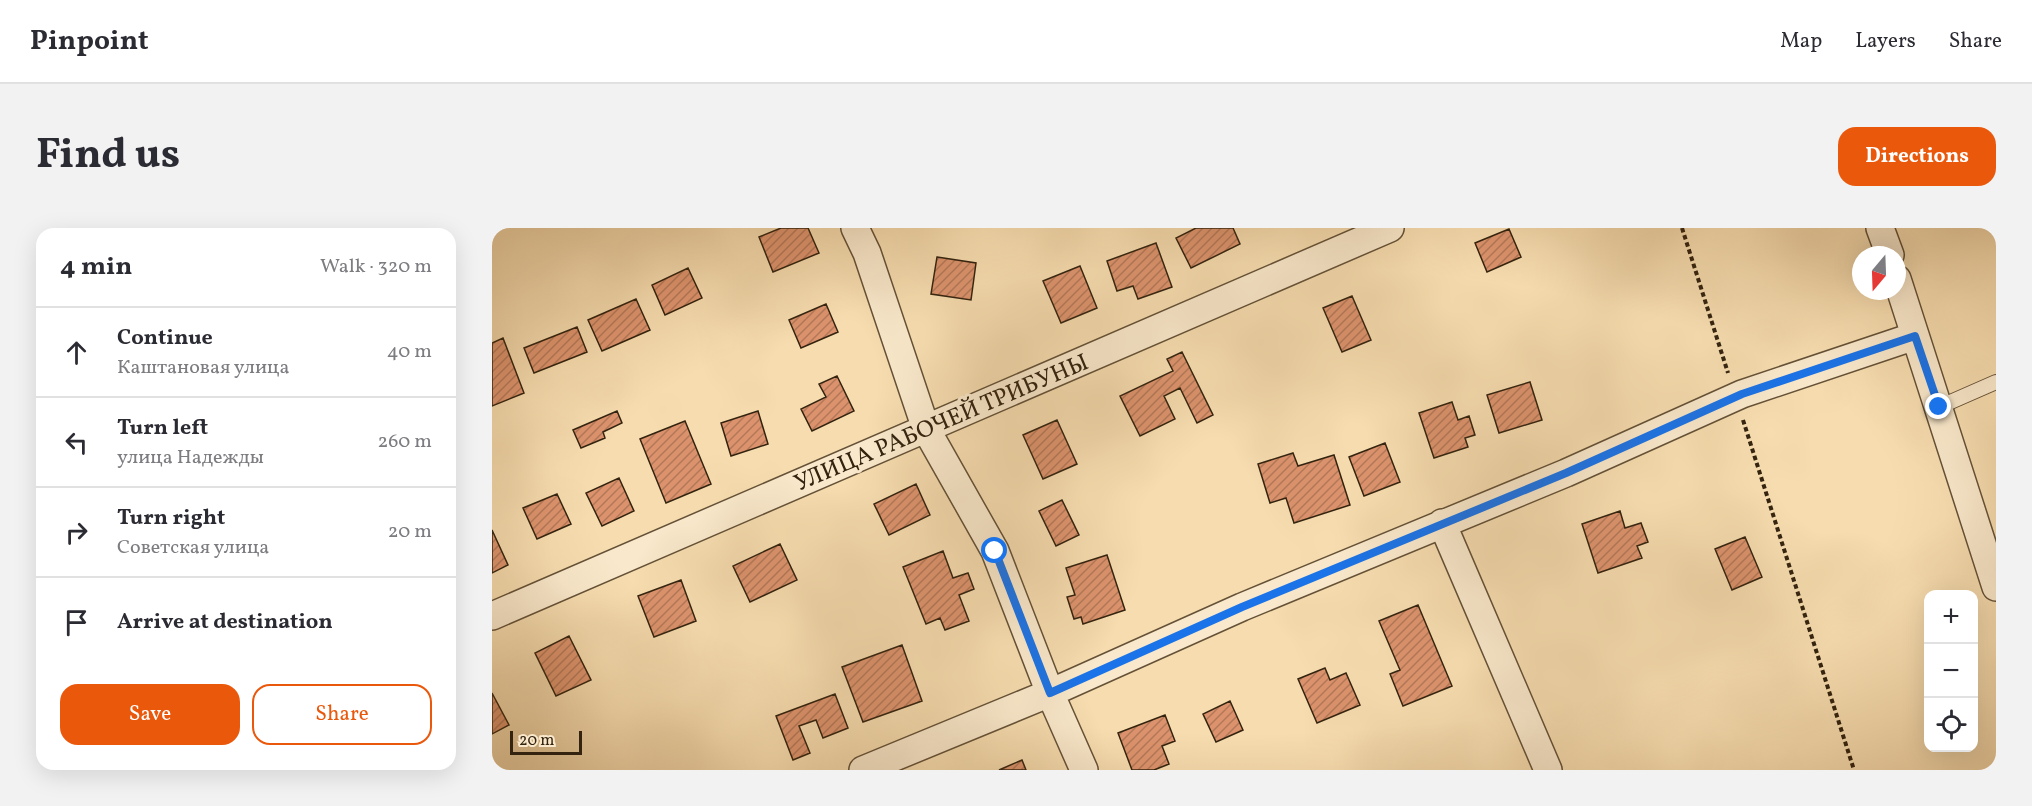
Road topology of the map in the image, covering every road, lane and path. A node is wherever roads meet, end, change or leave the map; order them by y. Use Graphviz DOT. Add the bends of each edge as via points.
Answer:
graph roads {
  1 [pos="855,228"];
  2 [pos="1390,228"];
  3 [pos="1682,228"];
  4 [pos="1880,228"];
  5 [pos="1887,246"];
  6 [pos="1904,300"];
  7 [pos="1915,336"];
  8 [pos="1996,382"];
  9 [pos="1736,397"];
  10 [pos="1939,407"];
  11 [pos="926,429"];
  12 [pos="1442,523"];
  13 [pos="1996,587"];
  14 [pos="492,616"];
  15 [pos="1050,693"];
  16 [pos="863,770"];
  17 [pos="1084,770"];
  18 [pos="1548,770"];
  19 [pos="1854,770"];
  1 -- 11 [label="street"];
  2 -- 11 [label="street, УЛИЦА РАБОЧЕЙ ТРИБУНЫ"];
  3 -- 9 [label="path"];
  4 -- 5 [label="street"];
  6 -- 7 [label="street"];
  7 -- 9 [label="street"];
  7 -- 10 [label="street"];
  8 -- 10 [label="lane"];
  9 -- 12 [label="street"];
  9 -- 19 [label="path"];
  10 -- 13 [label="street"];
  11 -- 14 [label="street, УЛИЦА РАБОЧЕЙ ТРИБУНЫ"];
  11 -- 15 [label="street" via="995,551"];
  12 -- 15 [label="street"];
  12 -- 18 [label="street"];
  15 -- 16 [label="street"];
  15 -- 17 [label="street"];
}
